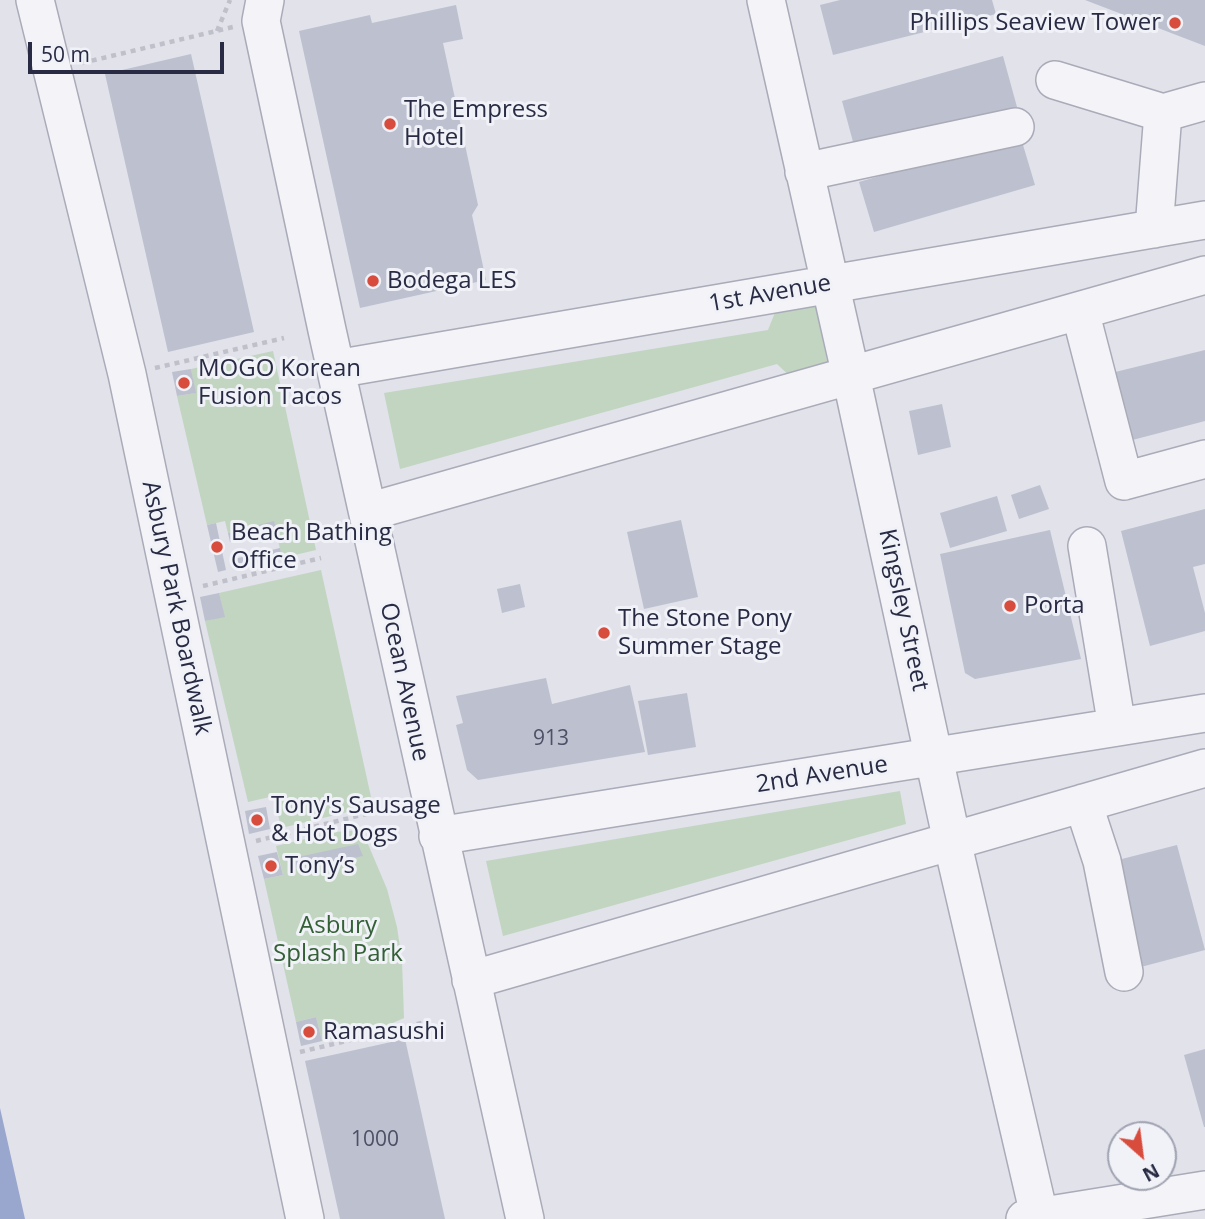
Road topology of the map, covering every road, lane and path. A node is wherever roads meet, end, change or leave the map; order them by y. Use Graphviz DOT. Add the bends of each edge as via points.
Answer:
graph roads {
  1 [pos="35,0"];
  2 [pos="230,0"];
  3 [pos="765,0"];
  4 [pos="254,16"];
  5 [pos="218,31"];
  6 [pos="50,71"];
  7 [pos="1055,80"];
  8 [pos="1205,101"];
  9 [pos="1163,113"];
  10 [pos="1015,127"];
  11 [pos="804,172"];
  12 [pos="1205,220"];
  13 [pos="1154,229"];
  14 [pos="1205,275"];
  15 [pos="830,284"];
  16 [pos="1080,311"];
  17 [pos="284,338"];
  18 [pos="336,369"];
  19 [pos="127,374"];
  20 [pos="851,376"];
  21 [pos="1205,459"];
  22 [pos="368,512"];
  23 [pos="1087,546"];
  24 [pos="321,558"];
  25 [pos="174,593"];
  26 [pos="1205,713"];
  27 [pos="1117,727"];
  28 [pos="935,757"];
  29 [pos="1205,768"];
  30 [pos="1083,803"];
  31 [pos="378,811"];
  32 [pos="438,836"];
  33 [pos="952,841"];
  34 [pos="226,849"];
  35 [pos="1124,972"];
  36 [pos="471,980"];
  37 [pos="426,1022"];
  38 [pos="272,1058"];
  39 [pos="1205,1190"];
  40 [pos="1035,1218"];
  41 [pos="305,1219"];
  42 [pos="525,1219"];
  1 -- 6 [label="street, Asbury Park Boardwalk"];
  2 -- 5 [label="path"];
  3 -- 11 [label="street, Kingsley Street"];
  4 -- 5 [label="path"];
  4 -- 18 [label="street, Ocean Avenue"];
  5 -- 6 [label="path"];
  6 -- 19 [label="street, Asbury Park Boardwalk"];
  7 -- 9 [label="street"];
  8 -- 9 [label="street"];
  9 -- 13 [label="street"];
  10 -- 11 [label="street"];
  11 -- 15 [label="street, Kingsley Street"];
  12 -- 13 [label="street, 1st Avenue"];
  13 -- 15 [label="street, 1st Avenue"];
  14 -- 16 [label="street"];
  15 -- 18 [label="street, 1st Avenue"];
  15 -- 20 [label="street, Kingsley Street"];
  16 -- 20 [label="street"];
  16 -- 21 [label="street" via="1124,481"];
  17 -- 19 [label="path"];
  18 -- 22 [label="street, Ocean Avenue"];
  19 -- 25 [label="street, Asbury Park Boardwalk"];
  20 -- 22 [label="street"];
  20 -- 28 [label="street, Kingsley Street"];
  22 -- 32 [label="street, Ocean Avenue"];
  23 -- 27 [label="street"];
  24 -- 25 [label="path"];
  25 -- 34 [label="street, Asbury Park Boardwalk"];
  26 -- 27 [label="street, 2nd Avenue"];
  27 -- 28 [label="street, 2nd Avenue"];
  28 -- 32 [label="street, 2nd Avenue"];
  28 -- 33 [label="street, Kingsley Street"];
  29 -- 30 [label="street"];
  30 -- 33 [label="street"];
  30 -- 35 [label="street" via="1102,861"];
  31 -- 34 [label="path"];
  32 -- 36 [label="street, Ocean Avenue"];
  33 -- 36 [label="street"];
  33 -- 40 [label="street, Kingsley Street"];
  34 -- 38 [label="street, Asbury Park Boardwalk"];
  36 -- 42 [label="street, Ocean Avenue"];
  37 -- 38 [label="path"];
  38 -- 41 [label="street, Asbury Park Boardwalk"];
  39 -- 40 [label="street"];
}
